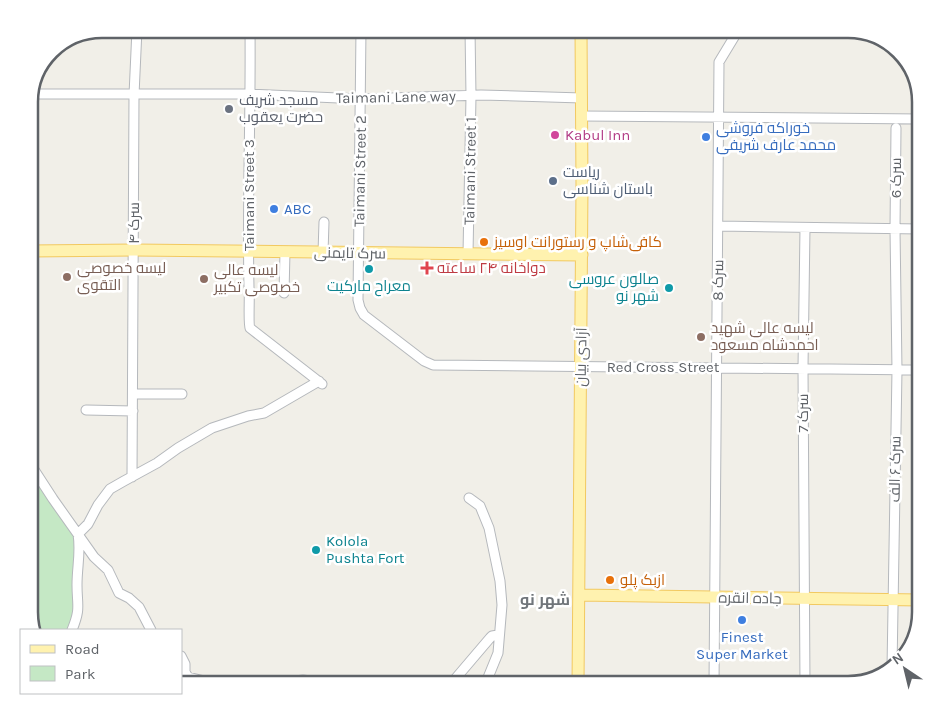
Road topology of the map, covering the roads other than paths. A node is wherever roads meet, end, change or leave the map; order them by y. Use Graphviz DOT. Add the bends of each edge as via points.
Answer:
graph roads {
  1 [pos="137,38"];
  2 [pos="250,38"];
  3 [pos="361,38"];
  4 [pos="470,38"];
  5 [pos="581,38"];
  6 [pos="734,38"];
  7 [pos="38,94"];
  8 [pos="250,94"];
  9 [pos="134,95"];
  10 [pos="471,96"];
  11 [pos="582,98"];
  12 [pos="361,99"];
  13 [pos="582,116"];
  14 [pos="718,117"];
  15 [pos="912,119"];
  16 [pos="896,128"];
  17 [pos="324,222"];
  18 [pos="718,226"];
  19 [pos="805,228"];
  20 [pos="895,229"];
  21 [pos="912,229"];
  22 [pos="134,250"];
  23 [pos="38,251"];
  24 [pos="248,252"];
  25 [pos="285,252"];
  26 [pos="323,253"];
  27 [pos="359,253"];
  28 [pos="468,254"];
  29 [pos="582,255"];
  30 [pos="284,293"];
  31 [pos="581,366"];
  32 [pos="716,367"];
  33 [pos="803,368"];
  34 [pos="896,370"];
  35 [pos="912,370"];
  36 [pos="134,394"];
  37 [pos="182,394"];
  38 [pos="86,410"];
  39 [pos="133,411"];
  40 [pos="38,476"];
  41 [pos="132,477"];
  42 [pos="469,498"];
  43 [pos="78,534"];
  44 [pos="580,595"];
  45 [pos="714,597"];
  46 [pos="805,598"];
  47 [pos="912,600"];
  48 [pos="892,601"];
  49 [pos="72,629"];
  50 [pos="150,629"];
  51 [pos="498,635"];
  52 [pos="892,644"];
  53 [pos="182,658"];
  54 [pos="183,673"];
  55 [pos="458,676"];
  56 [pos="489,676"];
  57 [pos="578,676"];
  58 [pos="714,676"];
  59 [pos="805,676"];
  1 -- 9 [label="street, سرک ۴"];
  2 -- 8 [label="street, Taimani Street 3"];
  3 -- 12 [label="street, Taimani Street 2"];
  4 -- 10 [label="street, Taimani Street 1"];
  5 -- 11 [label="main road, آزادی بیان"];
  6 -- 14 [label="street, سرک 8" via="719,62"];
  7 -- 9 [label="street, Taimani Lane way"];
  8 -- 9 [label="street, Taimani Lane way"];
  8 -- 12 [label="street, Taimani Lane way"];
  8 -- 24 [label="street, Taimani Street 3"];
  9 -- 22 [label="street, سرک ۴"];
  10 -- 11 [label="street, Taimani Lane way"];
  10 -- 12 [label="street, Taimani Lane way"];
  10 -- 28 [label="street, Taimani Street 1"];
  11 -- 13 [label="main road, آزادی بیان"];
  12 -- 27 [label="street, Taimani Street 2"];
  13 -- 14 [label="street"];
  13 -- 29 [label="main road, آزادی بیان"];
  14 -- 15 [label="street"];
  14 -- 18 [label="street, سرک 8"];
  16 -- 20 [label="street, سرک 6"];
  17 -- 26 [label="street"];
  18 -- 19 [label="street"];
  18 -- 32 [label="street, سرک 8"];
  19 -- 20 [label="street"];
  19 -- 33 [label="street, سرک 7"];
  20 -- 21 [label="street"];
  20 -- 34 [label="street, سرک ۶ الف"];
  22 -- 23 [label="main road, سرک تایمنی"];
  22 -- 24 [label="main road, سرک تایمنی"];
  22 -- 36 [label="street, سرک ۴"];
  24 -- 25 [label="main road, سرک تایمنی"];
  24 -- 41 [label="street, Taimani Street 3" via="248,326 321,382 264,413 212,428"];
  25 -- 26 [label="main road, سرک تایمنی"];
  25 -- 30 [label="street"];
  26 -- 27 [label="main road, سرک تایمنی"];
  27 -- 28 [label="main road, سرک تایمنی"];
  27 -- 31 [label="street, Red Cross Street" via="358,300 364,315 424,361 433,365"];
  28 -- 29 [label="main road, سرک تایمنی"];
  29 -- 31 [label="main road, آزادی بیان"];
  31 -- 32 [label="street, Red Cross Street"];
  31 -- 44 [label="main road, آزادی بیان"];
  32 -- 33 [label="street, Red Cross Street"];
  32 -- 45 [label="street, سرک 8"];
  33 -- 34 [label="street, Red Cross Street"];
  33 -- 46 [label="street, سرک 7"];
  34 -- 35 [label="street, Red Cross Street"];
  34 -- 48 [label="street, سرک ۶ الف"];
  36 -- 37 [label="street"];
  36 -- 39 [label="street, سرک ۴"];
  38 -- 39 [label="street"];
  39 -- 41 [label="street, سرک ۴"];
  40 -- 43 [label="street"];
  41 -- 43 [label="street" via="110,489"];
  42 -- 51 [label="street" via="480,506 489,528 501,589"];
  43 -- 49 [label="street" via="78,614"];
  43 -- 50 [label="street" via="108,570 119,593 139,608"];
  44 -- 45 [label="main road, جاده انقره"];
  44 -- 57 [label="main road, آزادی بیان"];
  45 -- 46 [label="main road, جاده انقره"];
  45 -- 58 [label="street, سرک 8"];
  46 -- 48 [label="main road, جاده انقره"];
  46 -- 59 [label="street"];
  47 -- 48 [label="main road, جاده انقره"];
  48 -- 52 [label="street, سرک ۶ الف"];
  51 -- 55 [label="street" via="490,638"];
  51 -- 56 [label="street" via="498,652"];
  53 -- 54 [label="street" via="185,664"];
}
